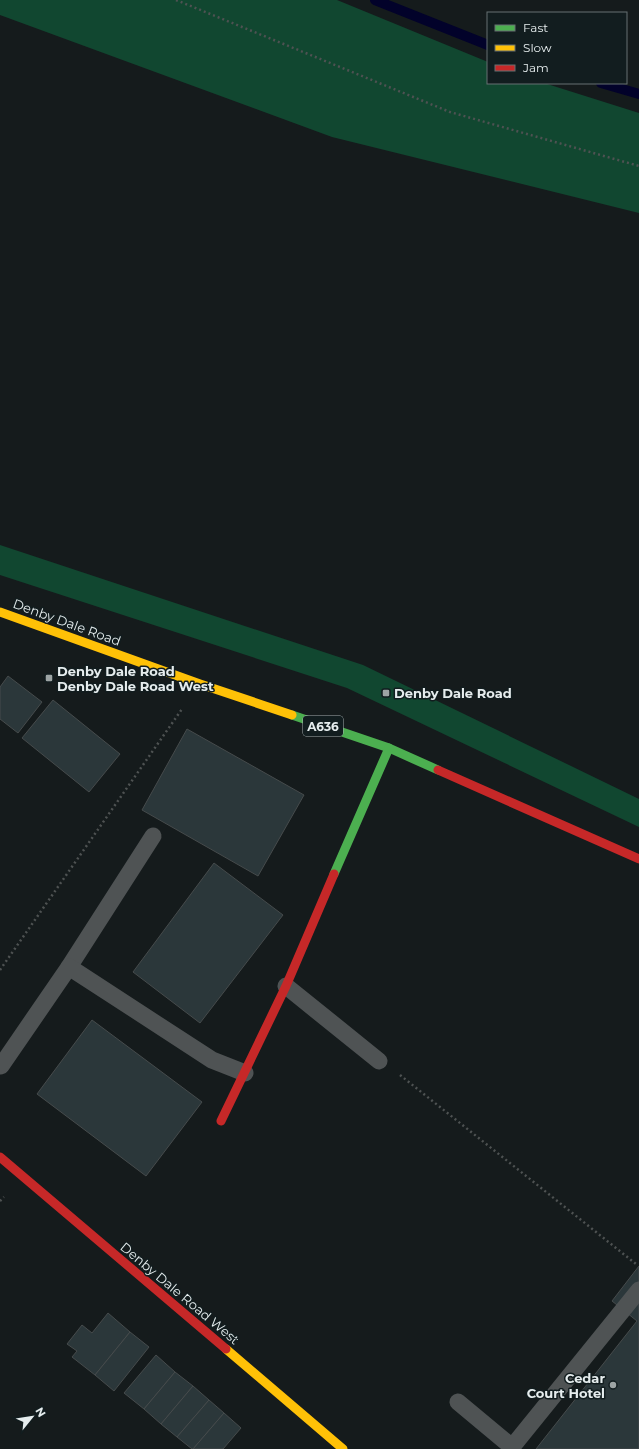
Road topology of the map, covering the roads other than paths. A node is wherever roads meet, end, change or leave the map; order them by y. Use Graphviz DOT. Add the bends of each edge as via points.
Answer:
graph roads {
  1 [pos="0,612"];
  2 [pos="389,748"];
  3 [pos="153,836"];
  4 [pos="639,859"];
  5 [pos="69,967"];
  6 [pos="286,986"];
  7 [pos="379,1061"];
  8 [pos="1,1066"];
  9 [pos="245,1073"];
  10 [pos="221,1121"];
  11 [pos="0,1157"];
  12 [pos="639,1290"];
  13 [pos="458,1402"];
  14 [pos="343,1449"];
  1 -- 2 [label="street, Denby Dale Road / A636"];
  2 -- 4 [label="street, Denby Dale Road / A636"];
  2 -- 6 [label="street"];
  3 -- 5 [label="lane"];
  5 -- 8 [label="lane"];
  5 -- 9 [label="lane" via="212,1060"];
  6 -- 7 [label="lane"];
  6 -- 9 [label="street"];
  9 -- 10 [label="street"];
  11 -- 14 [label="street, Denby Dale Road West"];
  12 -- 13 [label="lane" via="512,1447"];
}
